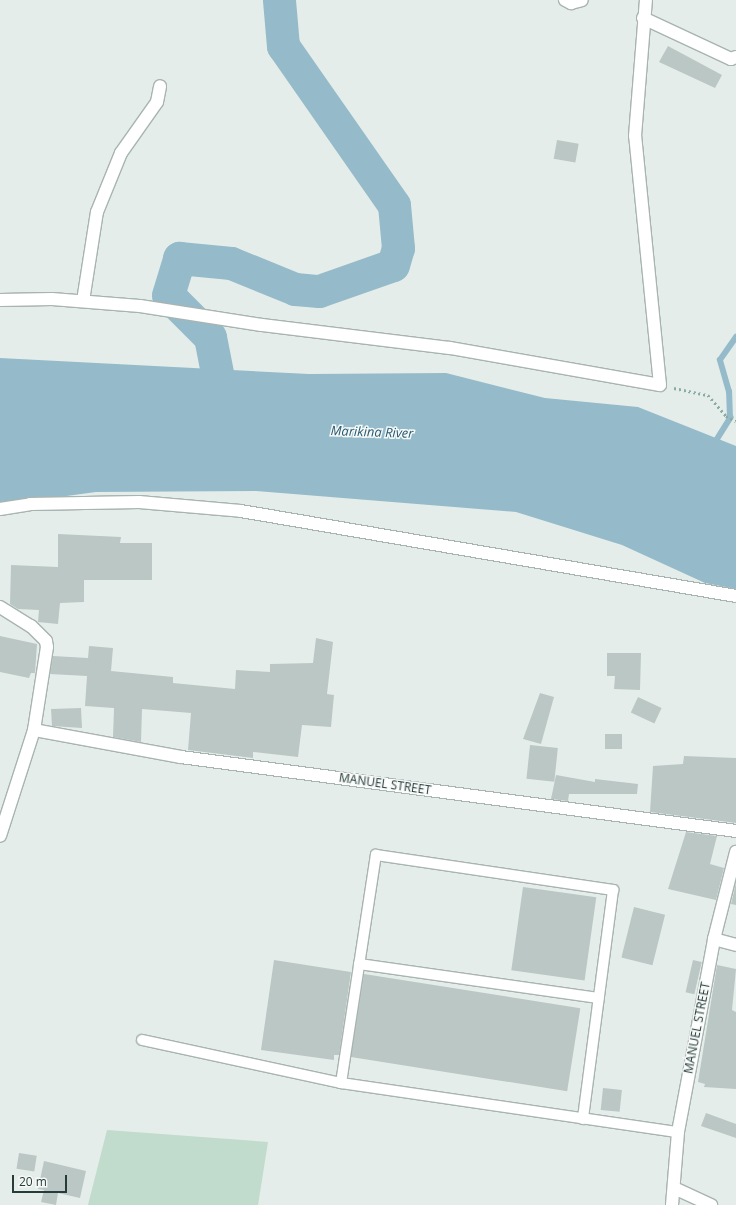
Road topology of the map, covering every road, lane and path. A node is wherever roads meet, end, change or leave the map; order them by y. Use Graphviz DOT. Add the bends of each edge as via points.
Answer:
graph roads {
  1 [pos="565,0"];
  2 [pos="582,0"];
  3 [pos="646,0"];
  4 [pos="643,18"];
  5 [pos="736,57"];
  6 [pos="160,86"];
  7 [pos="0,300"];
  8 [pos="83,302"];
  9 [pos="660,385"];
  10 [pos="736,421"];
  11 [pos="0,509"];
  12 [pos="736,596"];
  13 [pos="1,605"];
  14 [pos="34,730"];
  15 [pos="3,812"];
  16 [pos="736,831"];
  17 [pos="0,836"];
  18 [pos="736,852"];
  19 [pos="714,939"];
  20 [pos="736,945"];
  21 [pos="359,964"];
  22 [pos="599,998"];
  23 [pos="142,1040"];
  24 [pos="341,1084"];
  25 [pos="583,1119"];
  26 [pos="678,1132"];
  27 [pos="674,1188"];
  28 [pos="672,1205"];
  29 [pos="712,1205"];
  1 -- 2 [label="street" via="571,3"];
  3 -- 4 [label="street"];
  4 -- 5 [label="street" via="731,59"];
  4 -- 9 [label="street" via="636,136"];
  6 -- 8 [label="street" via="157,102 120,153 97,212"];
  7 -- 8 [label="street"];
  8 -- 9 [label="street" via="140,306 262,325 450,348"];
  9 -- 10 [label="path" via="708,395 726,416"];
  11 -- 12 [label="street" via="30,504 139,502 241,511"];
  13 -- 14 [label="street" via="31,626 46,641"];
  14 -- 15 [label="street"];
  14 -- 16 [label="street, MANUEL STREET" via="181,757"];
  15 -- 17 [label="street"];
  18 -- 19 [label="street, MANUEL STREET"];
  19 -- 20 [label="street"];
  19 -- 26 [label="street, MANUEL STREET"];
  21 -- 22 [label="lane"];
  21 -- 22 [label="lane" via="376,855 392,857 613,890"];
  21 -- 24 [label="lane"];
  22 -- 25 [label="lane"];
  23 -- 24 [label="lane"];
  24 -- 25 [label="lane"];
  25 -- 26 [label="lane"];
  26 -- 27 [label="street, MANUEL STREET"];
  27 -- 28 [label="street, MANUEL STREET"];
  27 -- 29 [label="street"];
}
